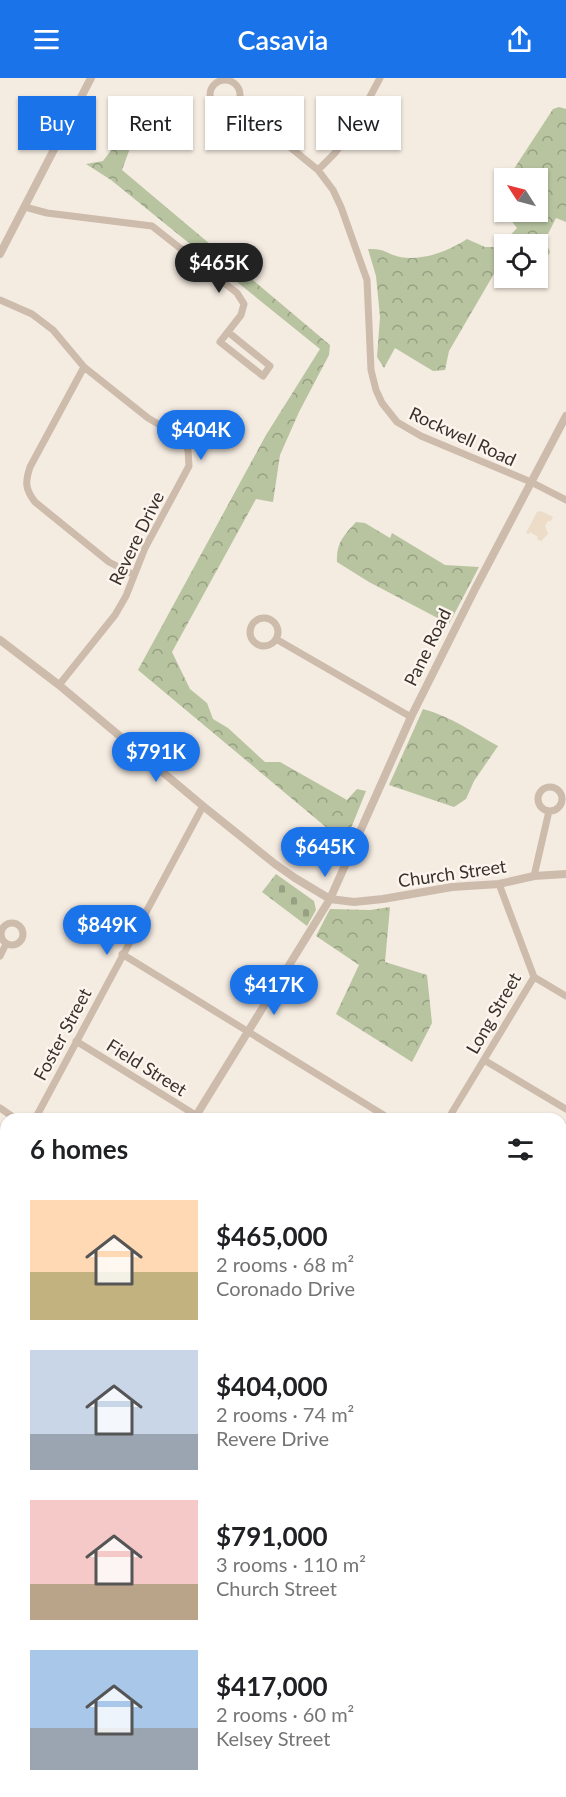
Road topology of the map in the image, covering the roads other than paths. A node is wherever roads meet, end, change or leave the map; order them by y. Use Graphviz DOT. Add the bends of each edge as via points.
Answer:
graph roads {
  1 [pos="91,78"];
  2 [pos="380,78"];
  3 [pos="237,104"];
  4 [pos="293,150"];
  5 [pos="318,170"];
  6 [pos="25,207"];
  7 [pos="0,254"];
  8 [pos="0,300"];
  9 [pos="228,332"];
  10 [pos="84,367"];
  11 [pos="566,416"];
  12 [pos="531,482"];
  13 [pos="566,500"];
  14 [pos="134,575"];
  15 [pos="276,639"];
  16 [pos="1,642"];
  17 [pos="59,685"];
  18 [pos="411,717"];
  19 [pos="203,806"];
  20 [pos="549,811"];
  21 [pos="566,874"];
  22 [pos="534,876"];
  23 [pos="499,884"];
  24 [pos="330,899"];
  25 [pos="6,944"];
  26 [pos="122,954"];
  27 [pos="0,956"];
  28 [pos="534,977"];
  29 [pos="566,996"];
  30 [pos="249,1032"];
  31 [pos="76,1041"];
  32 [pos="484,1060"];
  33 [pos="566,1109"];
  34 [pos="38,1113"];
  35 [pos="189,1113"];
  36 [pos="200,1113"];
  37 [pos="380,1113"];
  38 [pos="452,1113"];
  1 -- 6 [label="street"];
  2 -- 5 [label="street" via="350,134"];
  3 -- 3 [label="street, Rockwell Road" via="240,93 235,84 224,80 214,86 211,96 216,106 227,110"];
  4 -- 5 [label="street, Rockwell Road"];
  5 -- 12 [label="street, Rockwell Road" via="341,207 367,280 371,370 386,409 397,422 421,436"];
  6 -- 7 [label="street"];
  6 -- 9 [label="street" via="152,226 237,293 244,304"];
  8 -- 10 [label="street, Revere Drive" via="32,314 53,330"];
  9 -- 9 [label="street" via="220,342 262,376 270,366"];
  10 -- 14 [label="street, Revere Drive" via="148,418 180,437 188,450 189,466"];
  10 -- 14 [label="street" via="25,481 35,502 110,562"];
  11 -- 12 [label="street, Pane Road"];
  12 -- 13 [label="street, Rockwell Road"];
  12 -- 18 [label="street, Pane Road"];
  14 -- 17 [label="street, Revere Drive" via="115,615"];
  15 -- 15 [label="street" via="277,626 271,620 258,618 250,627 250,638 258,645 267,646"];
  15 -- 18 [label="street"];
  16 -- 17 [label="street, Church Street"];
  17 -- 19 [label="street, Church Street"];
  18 -- 24 [label="street, Pane Road"];
  19 -- 24 [label="street, Church Street" via="275,864"];
  19 -- 26 [label="street, Foster Street"];
  20 -- 22 [label="street"];
  21 -- 22 [label="street, Church Street"];
  22 -- 23 [label="street, Church Street"];
  23 -- 24 [label="street, Church Street" via="354,902"];
  23 -- 28 [label="street, Long Street"];
  24 -- 30 [label="street, Pane Road"];
  25 -- 27 [label="street"];
  26 -- 30 [label="street"];
  26 -- 31 [label="street, Foster Street"];
  28 -- 29 [label="street"];
  28 -- 32 [label="street, Long Street"];
  30 -- 36 [label="street, Pane Road"];
  30 -- 37 [label="street"];
  31 -- 34 [label="street, Foster Street"];
  31 -- 35 [label="street, Field Street"];
  32 -- 33 [label="street"];
  32 -- 38 [label="street, Long Street"];
}
